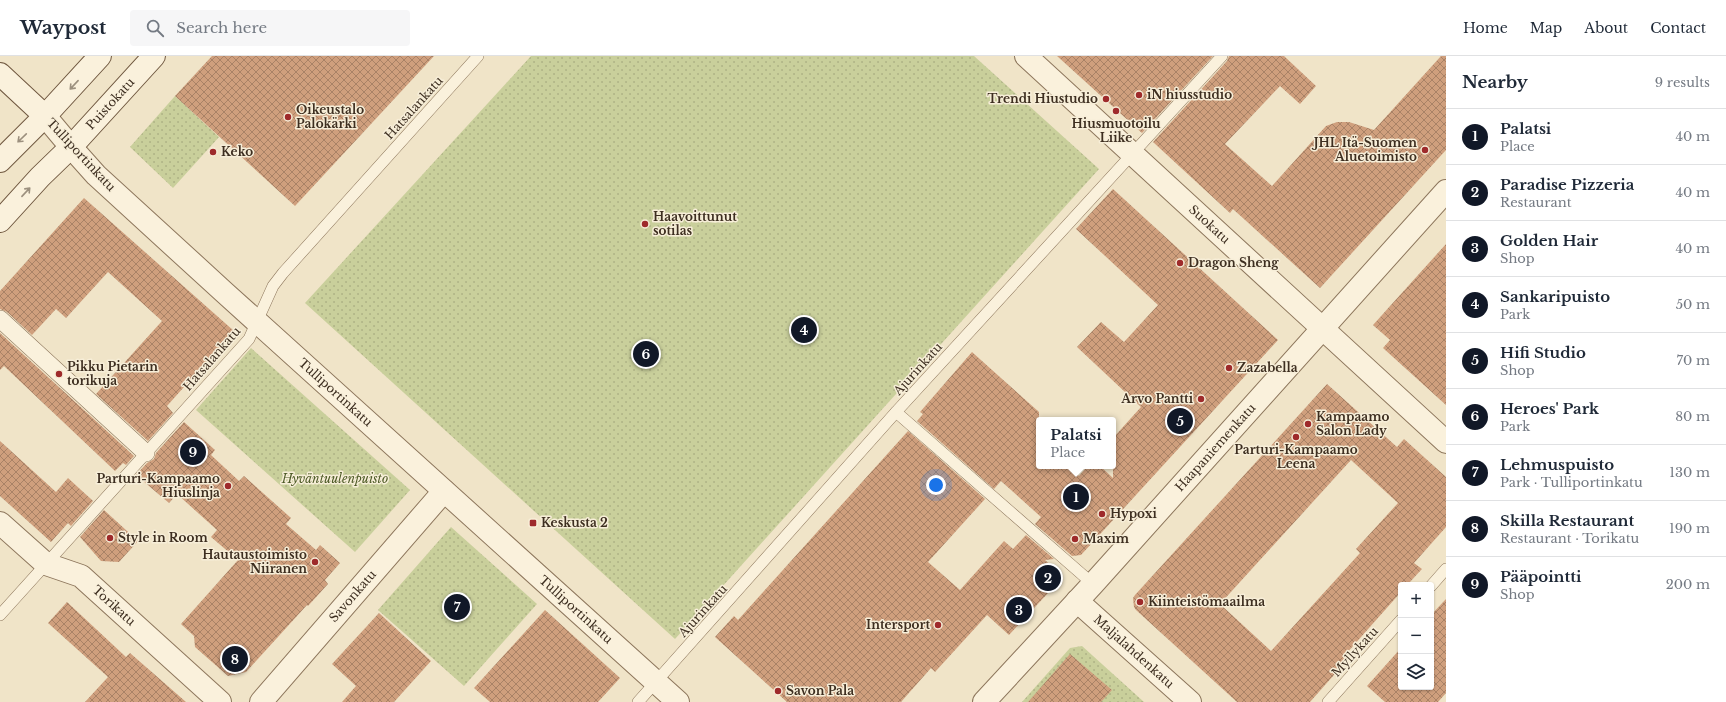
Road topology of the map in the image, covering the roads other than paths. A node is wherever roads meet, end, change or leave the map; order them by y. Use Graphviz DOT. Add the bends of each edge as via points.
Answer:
graph roads {
  1 [pos="100,56"];
  2 [pos="154,56"];
  3 [pos="478,56"];
  4 [pos="1026,56"];
  5 [pos="1222,56"];
  6 [pos="0,74"];
  7 [pos="45,116"];
  8 [pos="71,147"];
  9 [pos="1133,154"];
  10 [pos="0,161"];
  11 [pos="1446,191"];
  12 [pos="0,221"];
  13 [pos="0,319"];
  14 [pos="257,322"];
  15 [pos="1322,329"];
  16 [pos="896,412"];
  17 [pos="1446,442"];
  18 [pos="146,453"];
  19 [pos="444,491"];
  20 [pos="0,523"];
  21 [pos="46,564"];
  22 [pos="1446,569"];
  23 [pos="1434,583"];
  24 [pos="1093,584"];
  25 [pos="1077,601"];
  26 [pos="0,615"];
  27 [pos="1398,623"];
  28 [pos="656,682"];
  29 [pos="220,702"];
  30 [pos="261,702"];
  31 [pos="638,702"];
  32 [pos="678,702"];
  33 [pos="984,702"];
  34 [pos="1190,702"];
  35 [pos="1328,702"];
  1 -- 7 [label="street, one-way"];
  2 -- 8 [label="street, Puistokatu"];
  3 -- 14 [label="lane, Hatsalankatu" via="283,273 273,286"];
  4 -- 9 [label="street, Suokatu"];
  5 -- 9 [label="lane, Ajurinkatu"];
  6 -- 7 [label="street, Tulliportinkatu"];
  7 -- 8 [label="street, Tulliportinkatu"];
  7 -- 10 [label="street, one-way"];
  12 -- 8 [label="street, Puistokatu, one-way"];
  8 -- 14 [label="street, Tulliportinkatu" via="96,175"];
  9 -- 15 [label="street, Suokatu"];
  9 -- 16 [label="lane, Ajurinkatu"];
  11 -- 15 [label="street, Haapaniemenkatu"];
  13 -- 18 [label="street"];
  14 -- 18 [label="lane, Hatsalankatu" via="249,338"];
  14 -- 19 [label="street, Tulliportinkatu"];
  15 -- 17 [label="street, Suokatu"];
  15 -- 24 [label="street, Haapaniemenkatu"];
  16 -- 24 [label="lane"];
  16 -- 28 [label="lane, Ajurinkatu"];
  18 -- 21 [label="lane, Hatsalankatu"];
  19 -- 28 [label="street, Tulliportinkatu"];
  19 -- 30 [label="street, Savonkatu"];
  20 -- 21 [label="street, Torikatu"];
  21 -- 26 [label="lane, Hatsalankatu"];
  21 -- 29 [label="street, Torikatu" via="81,576"];
  22 -- 23 [label="lane"];
  24 -- 25 [label="street, Haapaniemenkatu"];
  25 -- 33 [label="street, Haapaniemenkatu"];
  25 -- 34 [label="street, Maljalahdenkatu"];
  27 -- 35 [label="lane, Myllykatu"];
  28 -- 31 [label="lane, Ajurinkatu"];
  28 -- 32 [label="street, Tulliportinkatu"];
}
